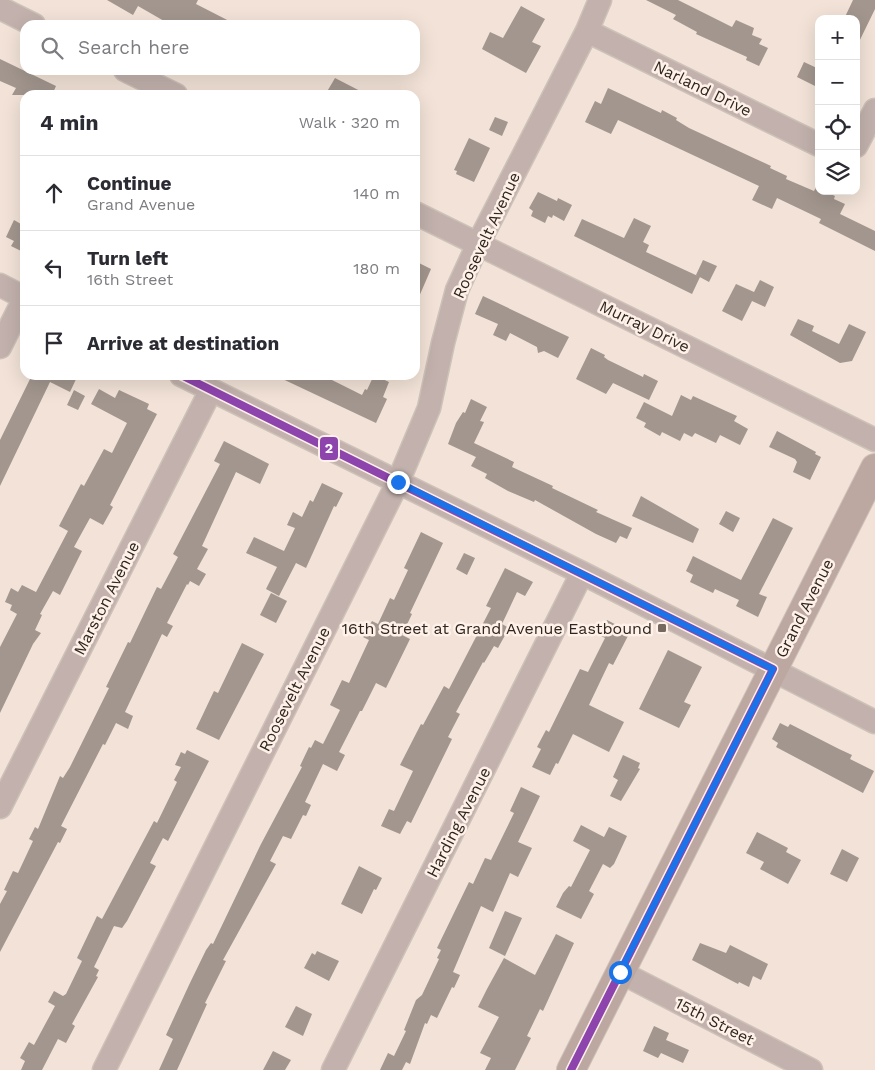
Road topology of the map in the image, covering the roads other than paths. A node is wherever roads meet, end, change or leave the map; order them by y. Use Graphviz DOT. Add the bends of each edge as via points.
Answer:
graph roads {
  1 [pos="600,0"];
  2 [pos="0,8"];
  3 [pos="24,20"];
  4 [pos="587,31"];
  5 [pos="135,75"];
  6 [pos="166,90"];
  7 [pos="875,110"];
  8 [pos="860,138"];
  9 [pos="815,143"];
  10 [pos="420,215"];
  11 [pos="478,244"];
  12 [pos="0,285"];
  13 [pos="20,295"];
  14 [pos="20,307"];
  15 [pos="0,347"];
  16 [pos="191,380"];
  17 [pos="211,390"];
  18 [pos="875,440"];
  19 [pos="875,468"];
  20 [pos="398,482"];
  21 [pos="582,573"];
  22 [pos="773,669"];
  23 [pos="875,722"];
  24 [pos="0,807"];
  25 [pos="620,972"];
  26 [pos="808,1069"];
  27 [pos="104,1070"];
  28 [pos="333,1070"];
  29 [pos="571,1070"];
  1 -- 4 [label="street, Roosevelt Avenue"];
  2 -- 3 [label="street"];
  4 -- 9 [label="street, Narland Drive"];
  4 -- 11 [label="street, Roosevelt Avenue"];
  5 -- 6 [label="street"];
  7 -- 8 [label="street"];
  10 -- 11 [label="street, Murray Drive"];
  11 -- 18 [label="street, Murray Drive"];
  11 -- 20 [label="street, Roosevelt Avenue" via="457,290 429,408"];
  12 -- 13 [label="street"];
  14 -- 15 [label="street"];
  16 -- 17 [label="street"];
  17 -- 20 [label="street"];
  17 -- 24 [label="street, Marston Avenue"];
  19 -- 22 [label="main road, Grand Avenue"];
  20 -- 21 [label="street"];
  20 -- 27 [label="street, Roosevelt Avenue"];
  21 -- 22 [label="street"];
  21 -- 28 [label="street, Harding Avenue"];
  22 -- 23 [label="street"];
  22 -- 25 [label="main road, Grand Avenue"];
  25 -- 26 [label="street, 15th Street"];
  25 -- 29 [label="main road, Grand Avenue"];
}
